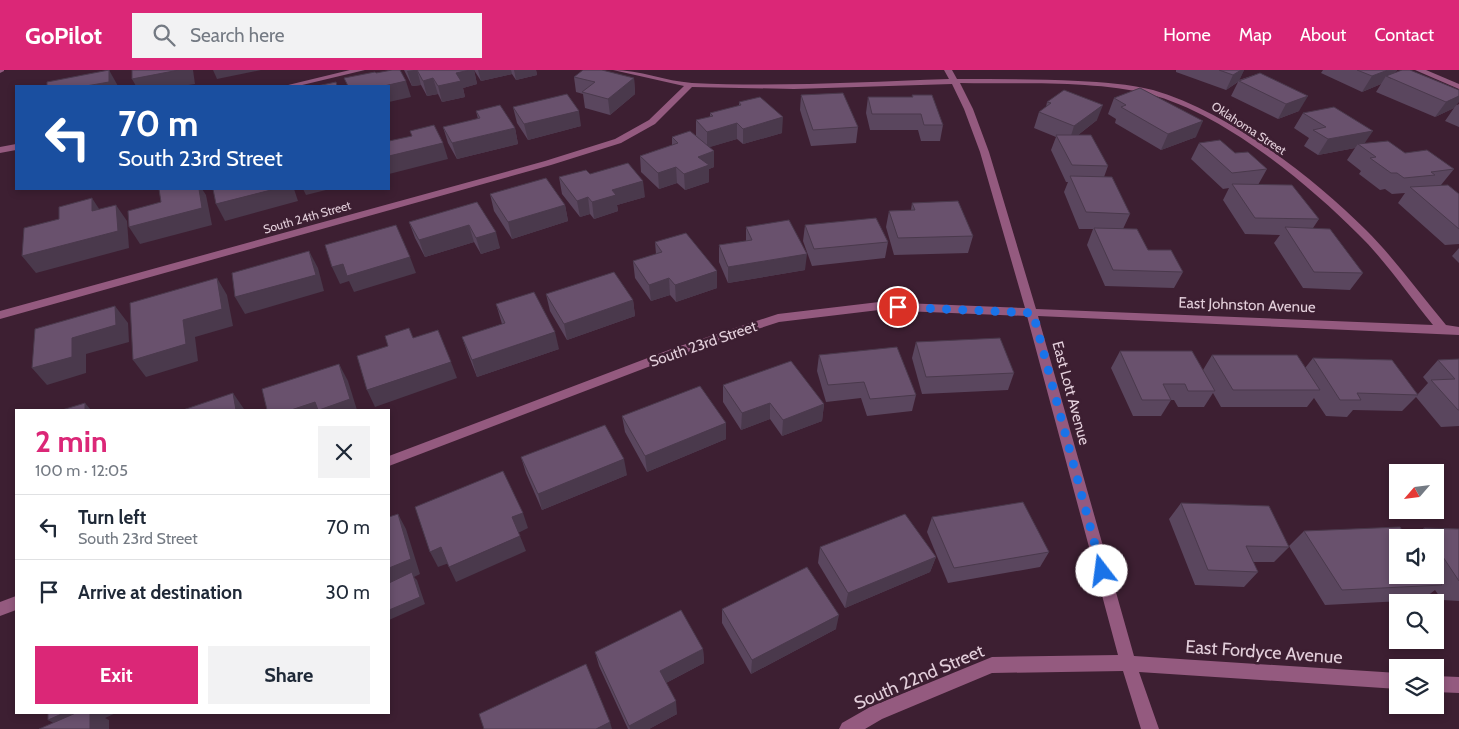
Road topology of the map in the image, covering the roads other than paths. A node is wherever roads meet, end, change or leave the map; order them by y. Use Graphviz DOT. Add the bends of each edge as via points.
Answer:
graph roads {
  1 [pos="361,70"];
  2 [pos="617,70"];
  3 [pos="948,70"];
  4 [pos="1419,70"];
  5 [pos="956,82"];
  6 [pos="293,85"];
  7 [pos="690,85"];
  8 [pos="1457,85"];
  9 [pos="15,146"];
  10 [pos="0,150"];
  11 [pos="1033,313"];
  12 [pos="0,316"];
  13 [pos="1443,329"];
  14 [pos="1459,331"];
  15 [pos="390,461"];
  16 [pos="15,603"];
  17 [pos="0,609"];
  18 [pos="1127,663"];
  19 [pos="1389,680"];
  20 [pos="1444,684"];
  21 [pos="1459,685"];
  22 [pos="848,729"];
  23 [pos="1150,729"];
  1 -- 6 [label="street"];
  2 -- 7 [label="street, Oklahoma Street"];
  3 -- 5 [label="street, East Lott Avenue"];
  4 -- 8 [label="street"];
  5 -- 7 [label="street, Oklahoma Street" via="794,87"];
  5 -- 11 [label="street, East Lott Avenue" via="971,116"];
  5 -- 13 [label="street, Oklahoma Street" via="1104,85 1150,92 1219,121 1258,146 1330,202 1363,234"];
  7 -- 12 [label="street, South 24th Street" via="652,122 618,141"];
  9 -- 10 [label="street"];
  11 -- 13 [label="street, East Johnston Avenue"];
  11 -- 15 [label="street, South 23rd Street" via="879,306 778,318 678,352"];
  11 -- 18 [label="street, East Lott Avenue"];
  13 -- 14 [label="street, East Johnston Avenue"];
  16 -- 17 [label="street"];
  18 -- 19 [label="street, East Fordyce Avenue"];
  18 -- 22 [label="street, South 22nd Street" via="992,665 876,713"];
  18 -- 23 [label="street, East Lott Avenue"];
  20 -- 21 [label="street"];
}
